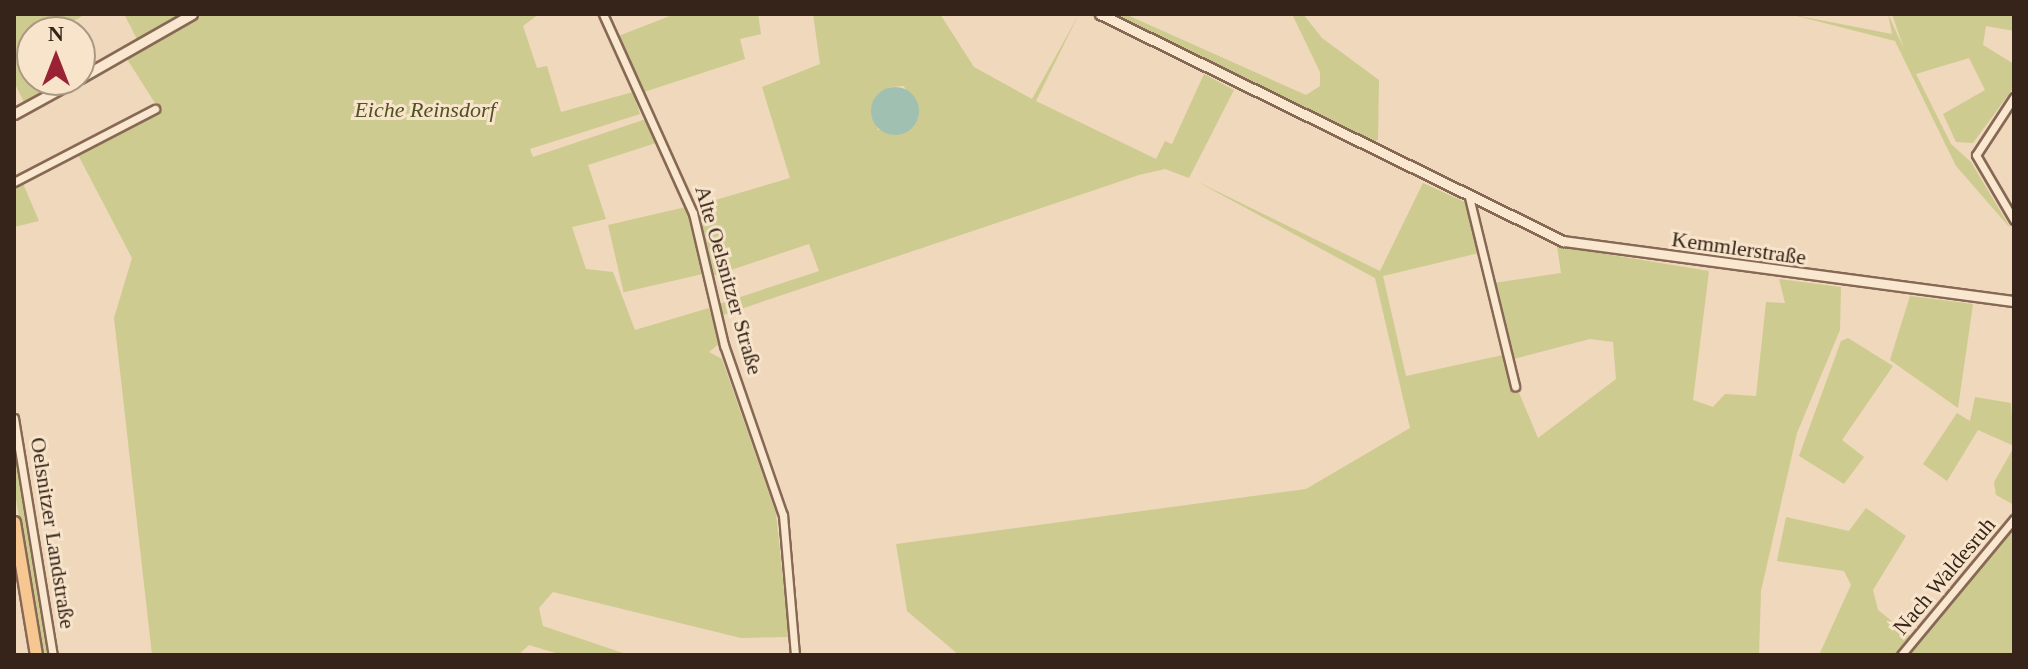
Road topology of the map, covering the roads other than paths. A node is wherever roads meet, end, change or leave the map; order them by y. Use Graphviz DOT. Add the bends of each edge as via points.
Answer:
graph roads {
  1 [pos="192,14"];
  2 [pos="603,14"];
  3 [pos="1100,14"];
  4 [pos="96,69"];
  5 [pos="47,96"];
  6 [pos="2014,97"];
  7 [pos="155,109"];
  8 [pos="14,114"];
  9 [pos="14,182"];
  10 [pos="1469,197"];
  11 [pos="2014,220"];
  12 [pos="2014,301"];
  13 [pos="1515,386"];
  14 [pos="14,418"];
  15 [pos="2014,519"];
  16 [pos="14,522"];
  17 [pos="36,655"];
  18 [pos="53,655"];
  19 [pos="795,655"];
  20 [pos="1901,655"];
  1 -- 4 [label="street"];
  2 -- 19 [label="street, Alte Oelsnitzer Straße" via="693,213 717,322 783,515"];
  3 -- 10 [label="street, Kemmlerstraße"];
  5 -- 8 [label="street"];
  6 -- 11 [label="street" via="1976,155"];
  7 -- 9 [label="street"];
  10 -- 12 [label="street, Kemmlerstraße" via="1595,249"];
  10 -- 13 [label="street"];
  14 -- 18 [label="street, Oelsnitzer Landstraße"];
  15 -- 20 [label="street, Nach Waldesruh"];
  16 -- 17 [label="main road, Oelsnitzer Landstraße"];
}
